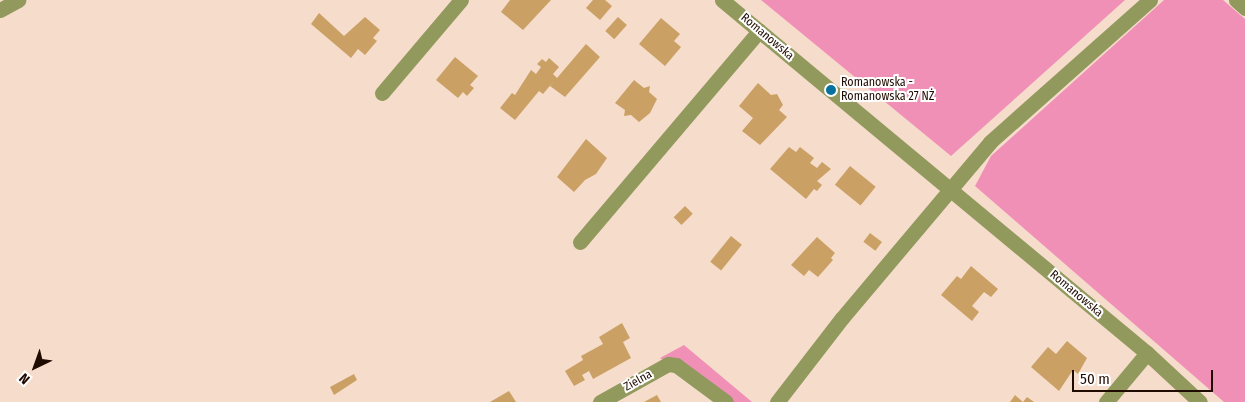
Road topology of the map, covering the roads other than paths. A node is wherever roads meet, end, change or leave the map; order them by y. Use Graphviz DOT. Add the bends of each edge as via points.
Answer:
graph roads {
  1 [pos="18,0"];
  2 [pos="461,0"];
  3 [pos="722,0"];
  4 [pos="1150,0"];
  5 [pos="1236,0"];
  6 [pos="1245,8"];
  7 [pos="0,10"];
  8 [pos="759,31"];
  9 [pos="382,93"];
  10 [pos="950,190"];
  11 [pos="580,242"];
  12 [pos="1146,353"];
  13 [pos="600,402"];
  14 [pos="726,402"];
  15 [pos="777,402"];
  16 [pos="1106,402"];
  17 [pos="1200,402"];
  1 -- 7 [label="street"];
  2 -- 9 [label="street"];
  3 -- 8 [label="street, Romanowska"];
  4 -- 10 [label="street" via="990,142"];
  5 -- 6 [label="street"];
  8 -- 10 [label="street, Romanowska"];
  8 -- 11 [label="street"];
  10 -- 12 [label="street, Romanowska"];
  10 -- 15 [label="street" via="842,318"];
  12 -- 16 [label="street"];
  12 -- 17 [label="street, Romanowska"];
  13 -- 14 [label="street, Zielna" via="668,364 676,364"];
}
